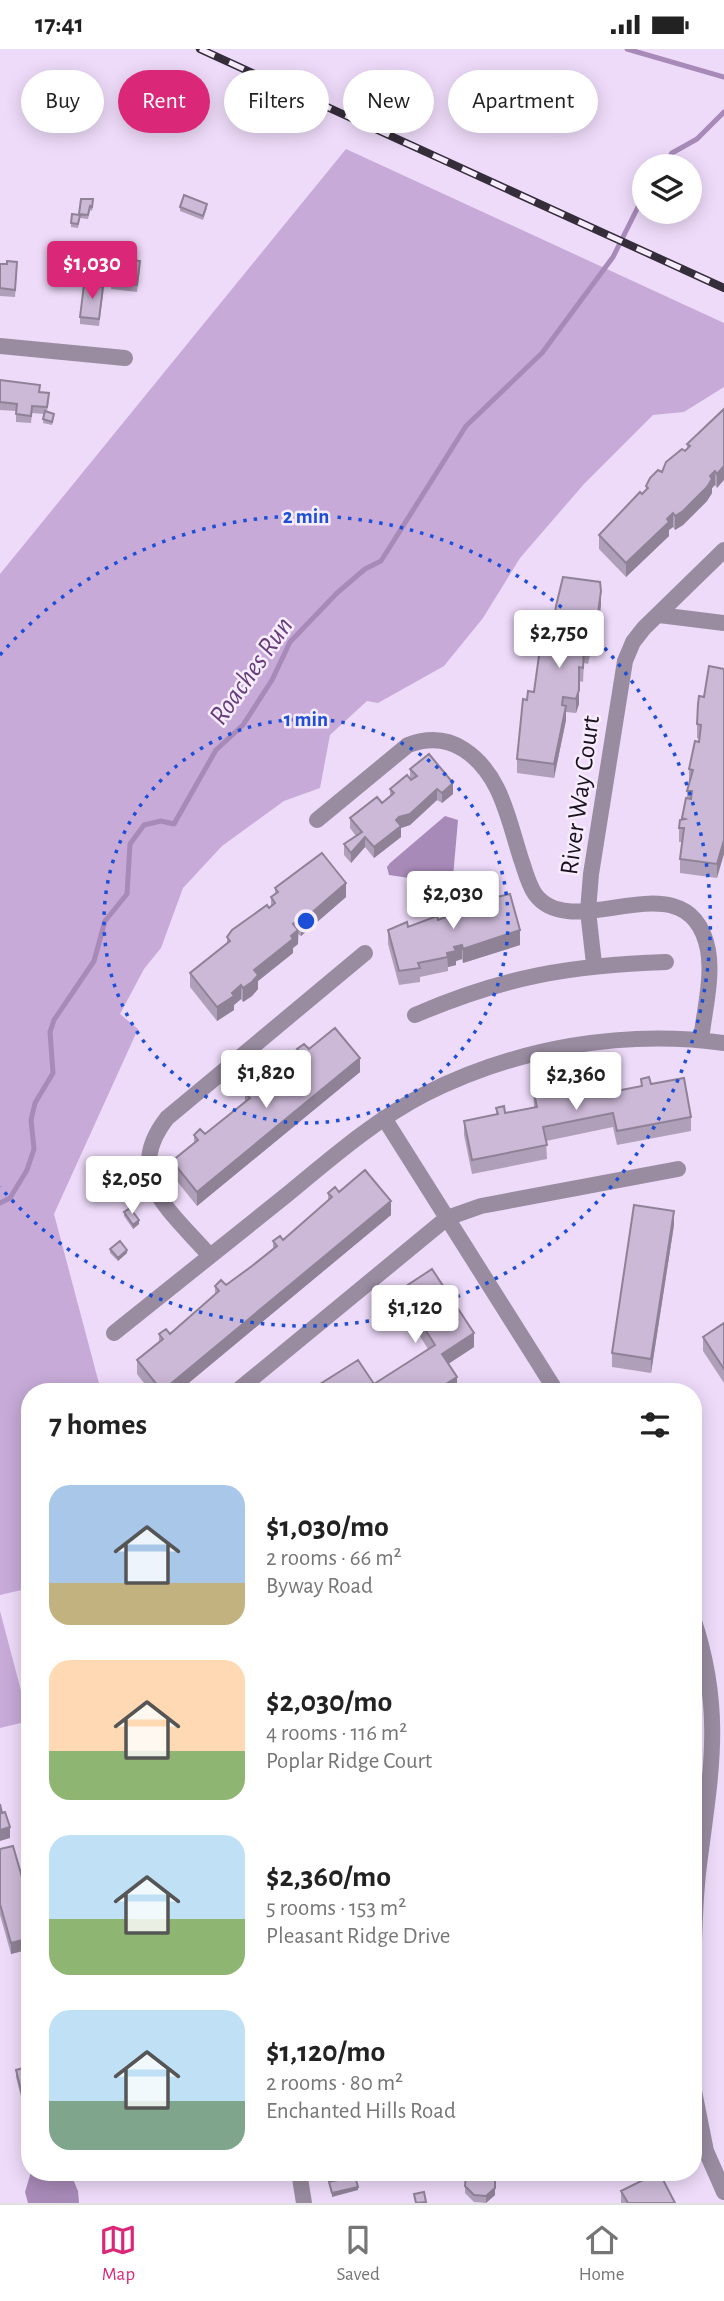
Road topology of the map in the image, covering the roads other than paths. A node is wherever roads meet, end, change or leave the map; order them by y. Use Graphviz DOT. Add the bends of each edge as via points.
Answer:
graph roads {
  1 [pos="0,346"];
  2 [pos="125,358"];
  3 [pos="724,550"];
  4 [pos="659,615"];
  5 [pos="724,623"];
  6 [pos="317,820"];
  7 [pos="588,911"];
  8 [pos="365,953"];
  9 [pos="666,962"];
  10 [pos="594,964"];
  11 [pos="415,1015"];
  12 [pos="701,1040"];
  13 [pos="724,1044"];
  14 [pos="384,1118"];
  15 [pos="678,1169"];
  16 [pos="447,1218"];
  17 [pos="210,1256"];
  18 [pos="114,1333"];
  19 [pos="247,1383"];
  20 [pos="551,1383"];
  21 [pos="702,1643"];
  22 [pos="702,1851"];
  23 [pos="702,2131"];
  24 [pos="300,2181"];
  25 [pos="724,2192"];
  26 [pos="304,2203"];
  1 -- 2 [label="street"];
  3 -- 4 [label="street, River Way Court"];
  4 -- 5 [label="street"];
  4 -- 7 [label="street, River Way Court" via="633,642 620,682"];
  6 -- 7 [label="street" via="408,745 422,739 458,745 486,768 497,785 535,894 555,907"];
  7 -- 10 [label="street, River Way Court"];
  7 -- 12 [label="street" via="661,903 693,920 708,950"];
  8 -- 17 [label="street" via="167,1118 155,1133 148,1149 151,1184"];
  9 -- 10 [label="street"];
  10 -- 11 [label="street" via="500,983"];
  12 -- 13 [label="street"];
  12 -- 14 [label="street" via="635,1039 538,1053 460,1079"];
  14 -- 16 [label="street"];
  14 -- 17 [label="street"];
  15 -- 16 [label="street" via="481,1206"];
  16 -- 19 [label="street"];
  16 -- 20 [label="street"];
  17 -- 18 [label="street"];
  21 -- 22 [label="street" via="714,1754"];
  23 -- 25 [label="street"];
  24 -- 26 [label="street"];
}
